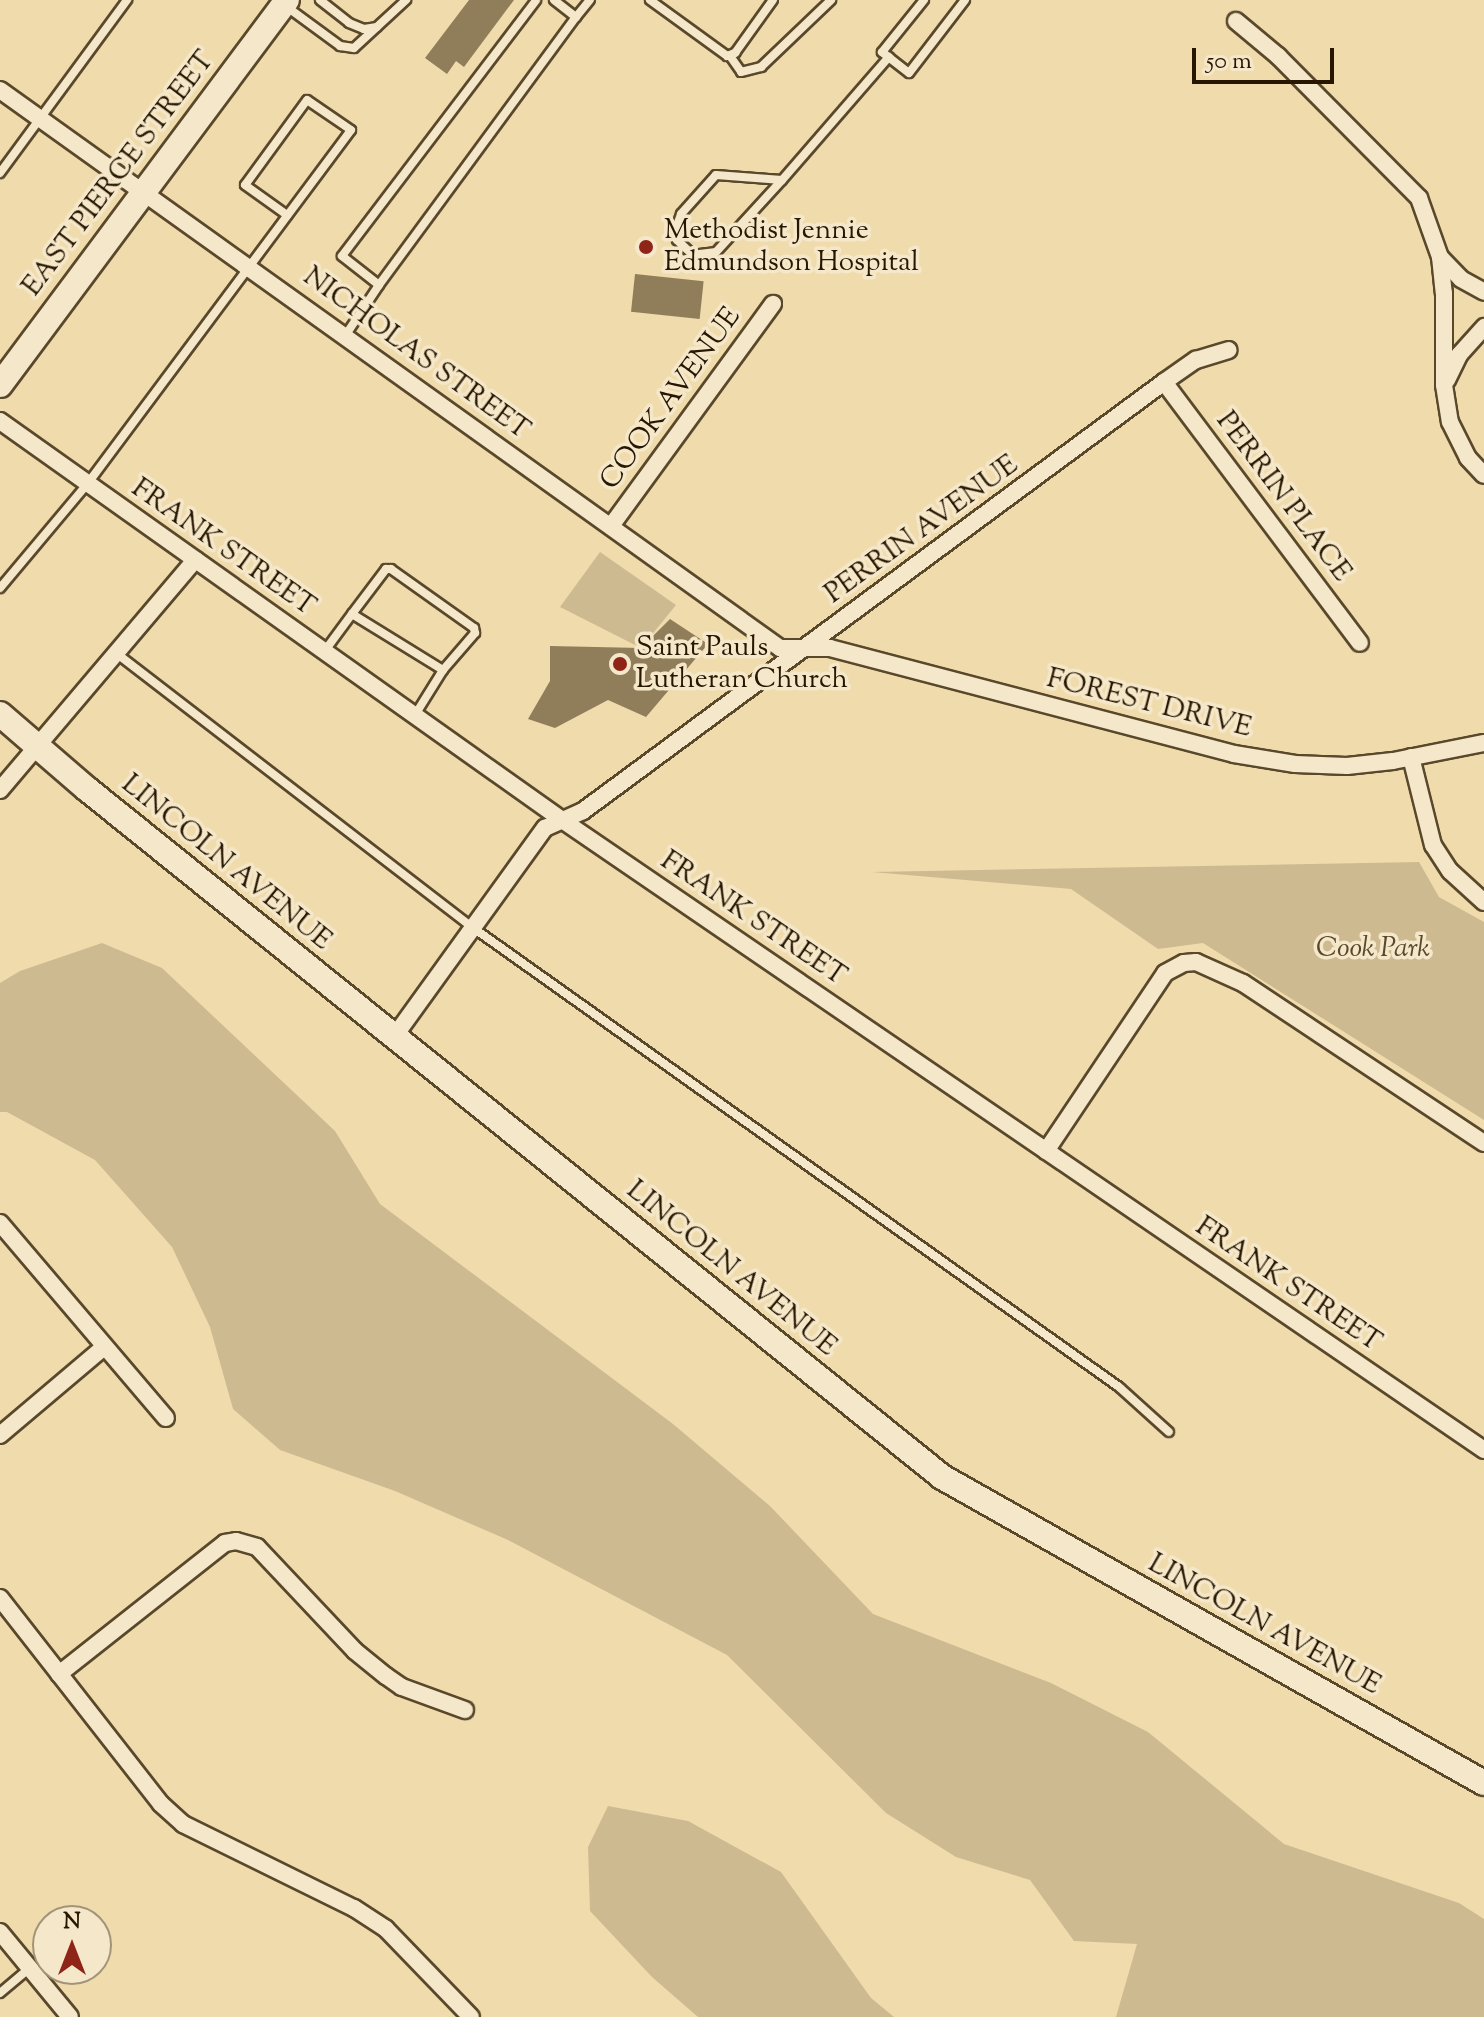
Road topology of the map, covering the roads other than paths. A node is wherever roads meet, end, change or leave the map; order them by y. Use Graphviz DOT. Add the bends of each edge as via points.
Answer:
graph roads {
  1 [pos="127,0"];
  2 [pos="320,0"];
  3 [pos="406,0"];
  4 [pos="536,0"];
  5 [pos="554,0"];
  6 [pos="590,0"];
  7 [pos="650,0"];
  8 [pos="773,0"];
  9 [pos="831,0"];
  10 [pos="924,0"];
  11 [pos="965,0"];
  12 [pos="285,2"];
  13 [pos="576,17"];
  14 [pos="1236,21"];
  15 [pos="378,27"];
  16 [pos="730,56"];
  17 [pos="889,57"];
  18 [pos="0,90"];
  19 [pos="41,119"];
  20 [pos="1,168"];
  21 [pos="782,180"];
  22 [pos="144,192"];
  23 [pos="287,215"];
  24 [pos="1440,257"];
  25 [pos="249,267"];
  26 [pos="379,285"];
  27 [pos="1484,292"];
  28 [pos="773,304"];
  29 [pos="1484,327"];
  30 [pos="345,336"];
  31 [pos="1228,350"];
  32 [pos="1164,382"];
  33 [pos="0,385"];
  34 [pos="1444,385"];
  35 [pos="0,421"];
  36 [pos="1484,475"];
  37 [pos="88,483"];
  38 [pos="611,526"];
  39 [pos="195,560"];
  40 [pos="0,588"];
  41 [pos="352,614"];
  42 [pos="1360,643"];
  43 [pos="805,648"];
  44 [pos="324,652"];
  45 [pos="116,653"];
  46 [pos="443,670"];
  47 [pos="0,714"];
  48 [pos="414,715"];
  49 [pos="1484,743"];
  50 [pos="37,746"];
  51 [pos="1411,757"];
  52 [pos="0,790"];
  53 [pos="562,820"];
  54 [pos="1484,902"];
  55 [pos="472,927"];
  56 [pos="394,1037"];
  57 [pos="1484,1143"];
  58 [pos="1046,1151"];
  59 [pos="0,1223"];
  60 [pos="104,1347"];
  61 [pos="166,1418"];
  62 [pos="1169,1432"];
  63 [pos="0,1435"];
  64 [pos="1481,1442"];
  65 [pos="0,1598"];
  66 [pos="59,1674"];
  67 [pos="465,1710"];
  68 [pos="1484,1783"];
  69 [pos="0,1932"];
  70 [pos="30,1968"];
  71 [pos="0,1993"];
  72 [pos="70,2017"];
  73 [pos="471,2017"];
  1 -- 19 [label="lane"];
  2 -- 15 [label="lane" via="349,23"];
  3 -- 15 [label="lane"];
  4 -- 26 [label="lane" via="342,256"];
  5 -- 13 [label="lane"];
  6 -- 13 [label="lane"];
  7 -- 16 [label="lane"];
  8 -- 16 [label="lane"];
  9 -- 16 [label="lane" via="761,67 741,72"];
  10 -- 17 [label="lane" via="882,52"];
  11 -- 17 [label="lane" via="909,73"];
  12 -- 15 [label="lane" via="340,46 354,48"];
  12 -- 22 [label="street, EAST PIERCE STREET"];
  13 -- 26 [label="lane"];
  14 -- 24 [label="street" via="1409,184"];
  17 -- 21 [label="lane"];
  18 -- 19 [label="street, NICHOLAS STREET"];
  19 -- 20 [label="lane"];
  19 -- 22 [label="street, NICHOLAS STREET"];
  21 -- 21 [label="lane" via="716,175 681,214 677,240 693,255 716,252"];
  22 -- 25 [label="street, NICHOLAS STREET"];
  22 -- 33 [label="street, EAST PIERCE STREET"];
  23 -- 23 [label="lane" via="351,130 307,100 245,185"];
  23 -- 25 [label="lane"];
  24 -- 27 [label="street" via="1461,279"];
  24 -- 34 [label="street"];
  25 -- 30 [label="street, NICHOLAS STREET"];
  25 -- 37 [label="lane"];
  26 -- 30 [label="lane"];
  28 -- 38 [label="street, COOK AVENUE"];
  29 -- 34 [label="street" via="1459,355"];
  30 -- 38 [label="street, NICHOLAS STREET"];
  31 -- 32 [label="street, PERRIN AVENUE" via="1196,360"];
  32 -- 42 [label="street, PERRIN PLACE"];
  32 -- 43 [label="street, PERRIN AVENUE"];
  34 -- 36 [label="street" via="1456,439"];
  35 -- 37 [label="street, FRANK STREET"];
  37 -- 39 [label="street, FRANK STREET"];
  37 -- 40 [label="lane"];
  38 -- 43 [label="street, NICHOLAS STREET" via="780,648"];
  39 -- 44 [label="street, FRANK STREET"];
  39 -- 45 [label="street"];
  41 -- 44 [label="lane"];
  41 -- 46 [label="lane"];
  41 -- 46 [label="lane" via="382,573 391,569 474,628"];
  43 -- 51 [label="street, FOREST DRIVE" via="830,648 1234,754 1347,766"];
  43 -- 53 [label="street, PERRIN AVENUE" via="583,811"];
  44 -- 48 [label="street, FRANK STREET"];
  45 -- 50 [label="street"];
  45 -- 55 [label="lane"];
  46 -- 48 [label="lane"];
  47 -- 50 [label="street, LINCOLN AVENUE"];
  48 -- 53 [label="street, FRANK STREET"];
  49 -- 51 [label="street, FOREST DRIVE"];
  50 -- 52 [label="street"];
  50 -- 56 [label="street, LINCOLN AVENUE"];
  51 -- 54 [label="street" via="1433,845 1450,871"];
  53 -- 55 [label="street, PERRIN AVENUE" via="538,836"];
  53 -- 58 [label="street, FRANK STREET"];
  55 -- 56 [label="street, PERRIN AVENUE"];
  55 -- 62 [label="lane" via="1119,1387"];
  56 -- 68 [label="street, LINCOLN AVENUE" via="942,1477"];
  57 -- 58 [label="street" via="1243,983 1196,962 1165,973"];
  58 -- 64 [label="street, FRANK STREET"];
  59 -- 60 [label="street"];
  60 -- 61 [label="street"];
  60 -- 63 [label="street"];
  65 -- 66 [label="street"];
  66 -- 67 [label="street" via="225,1543 236,1541 257,1547 355,1651 386,1676"];
  66 -- 73 [label="street" via="161,1804 183,1824 386,1929"];
  69 -- 70 [label="street"];
  70 -- 71 [label="lane"];
  70 -- 72 [label="street"];
}
